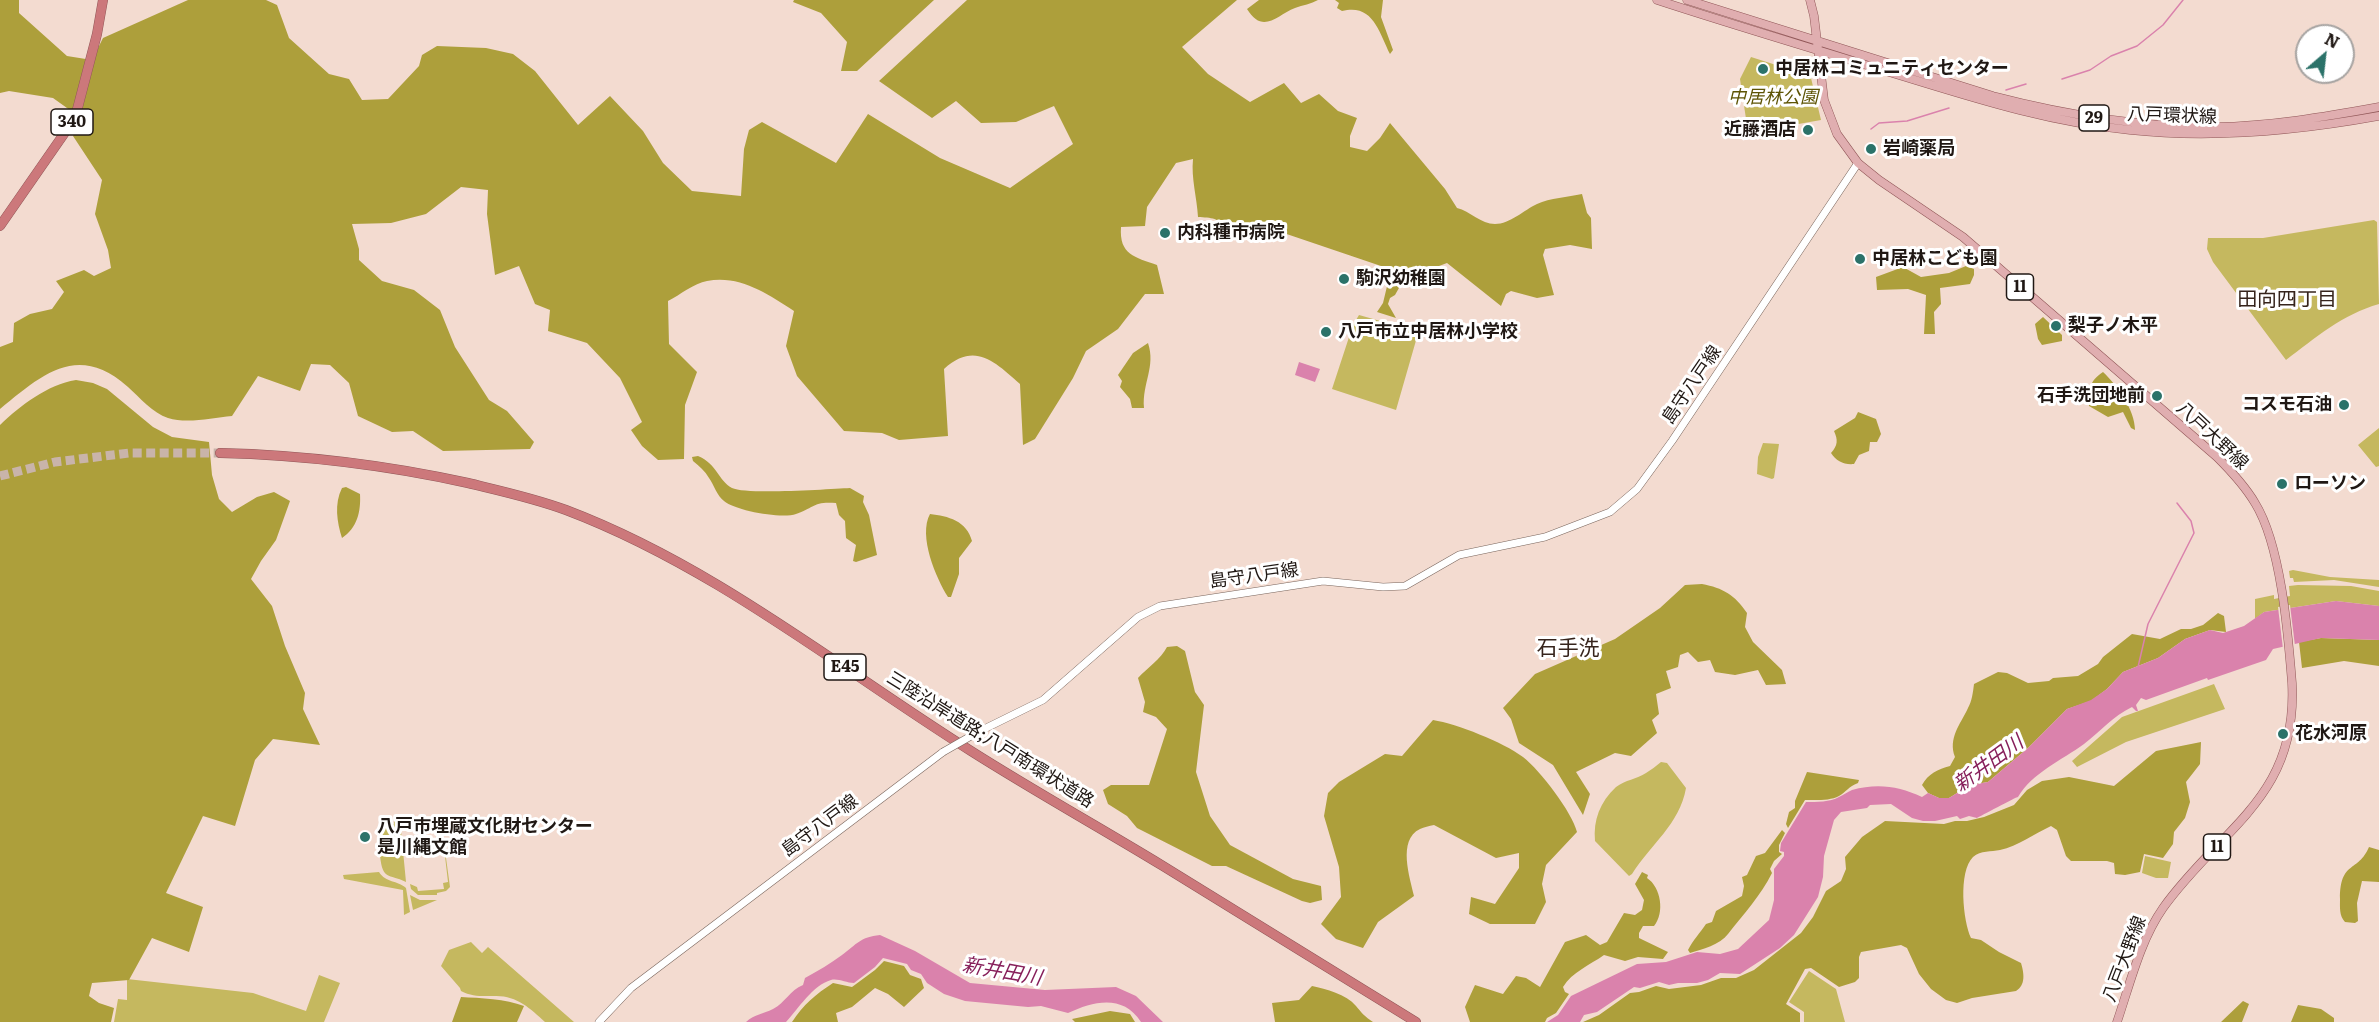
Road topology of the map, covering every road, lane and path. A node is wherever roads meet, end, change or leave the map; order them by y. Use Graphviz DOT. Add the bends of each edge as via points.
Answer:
graph roads {
  1 [pos="103,0"];
  2 [pos="1657,0"];
  3 [pos="1687,0"];
  4 [pos="1810,0"];
  5 [pos="1817,42"];
  6 [pos="1818,51"];
  7 [pos="2379,107"];
  8 [pos="2379,116"];
  9 [pos="1858,163"];
  10 [pos="0,226"];
  11 [pos="220,453"];
  12 [pos="598,1022"];
  13 [pos="1416,1022"];
  14 [pos="2117,1022"];
  1 -- 10 [label="highway, 340" via="75,117"];
  2 -- 6 [label="main road, 八戸環状線 / 29"];
  3 -- 5 [label="main road, 八戸環状線 / 29"];
  4 -- 5 [label="main road, 八戸大野線 / 11"];
  5 -- 6 [label="main road, 八戸大野線 / 11"];
  5 -- 7 [label="main road, 八戸環状線 / 29" via="1993,96 2103,119 2227,126"];
  6 -- 8 [label="main road, 八戸環状線 / 29" via="2021,112 2112,128 2228,133 2313,127"];
  6 -- 9 [label="main road, 八戸大野線 / 11" via="1830,119"];
  9 -- 12 [label="main road, 島守八戸線, bridge" via="1672,441 1637,489 1610,512 1545,537 1460,555 1405,586 1323,581 1160,606 1138,617 1043,700 943,752 631,988"];
  9 -- 14 [label="main road, 八戸大野線 / 11" via="1963,237 2226,466 2255,502 2268,531 2291,666 2292,723 2285,750 2272,780 2252,808 2162,909 2144,944"];
  11 -- 13 [label="highway, 三陸沿岸道路;八戸南環状道路 / E45" via="276,454 435,476 544,502 643,544 739,598 971,751"];
}
